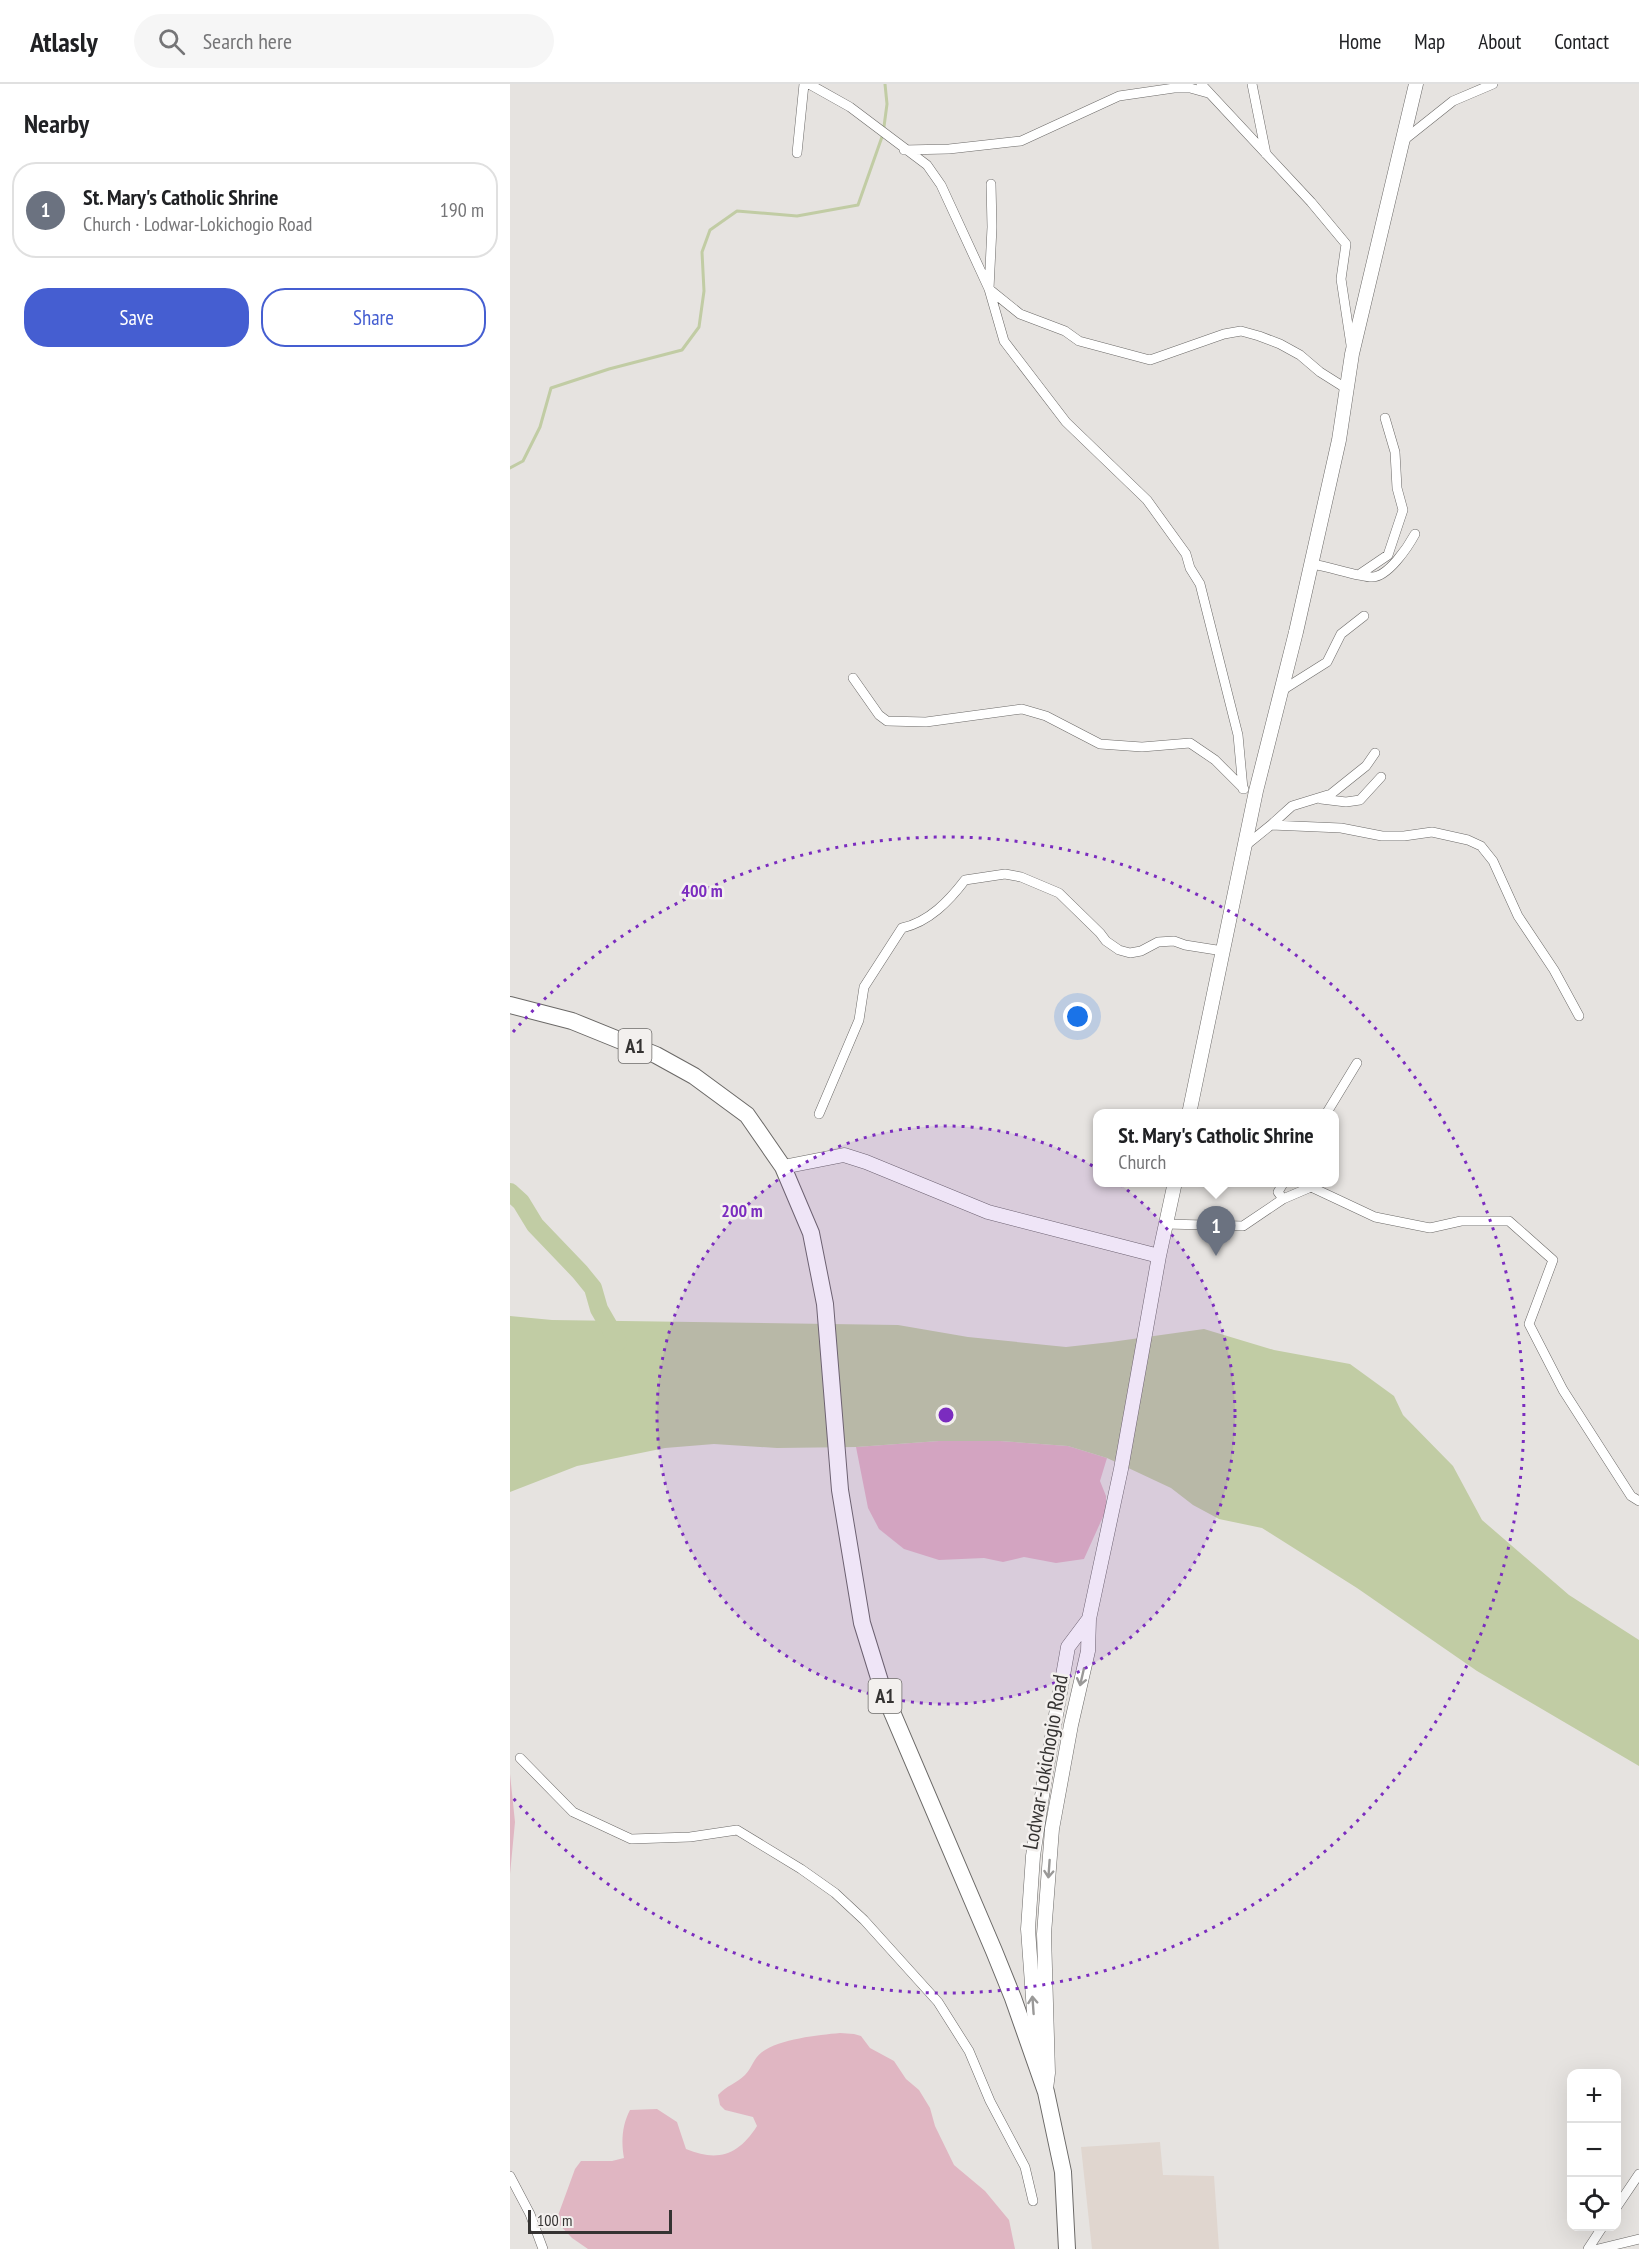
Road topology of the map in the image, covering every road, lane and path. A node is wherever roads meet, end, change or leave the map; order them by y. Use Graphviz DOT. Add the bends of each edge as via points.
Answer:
graph roads {
  1 [pos="804,84"];
  2 [pos="809,84"];
  3 [pos="1201,84"];
  4 [pos="1252,84"];
  5 [pos="1416,84"];
  6 [pos="1494,84"];
  7 [pos="1210,94"];
  8 [pos="1404,140"];
  9 [pos="904,150"];
  10 [pos="797,153"];
  11 [pos="1266,154"];
  12 [pos="991,183"];
  13 [pos="989,289"];
  14 [pos="1352,354"];
  15 [pos="1347,389"];
  16 [pos="1385,418"];
  17 [pos="1415,534"];
  18 [pos="1311,564"];
  19 [pos="1360,574"];
  20 [pos="1364,616"];
  21 [pos="853,678"];
  22 [pos="1281,692"];
  23 [pos="1375,753"];
  24 [pos="1381,777"];
  25 [pos="1250,790"];
  26 [pos="1319,799"];
  27 [pos="1271,825"];
  28 [pos="1245,846"];
  29 [pos="1223,951"];
  30 [pos="510,1005"];
  31 [pos="1579,1016"];
  32 [pos="1357,1063"];
  33 [pos="1190,1109"];
  34 [pos="1328,1109"];
  35 [pos="819,1114"];
  36 [pos="783,1167"];
  37 [pos="1174,1187"];
  38 [pos="1281,1187"];
  39 [pos="1309,1187"];
  40 [pos="1313,1187"];
  41 [pos="1283,1199"];
  42 [pos="1166,1224"];
  43 [pos="1159,1256"];
  44 [pos="1639,1501"];
  45 [pos="1089,1619"];
  46 [pos="520,1758"];
  47 [pos="1034,2063"];
  48 [pos="1046,2092"];
  49 [pos="1639,2174"];
  50 [pos="510,2176"];
  51 [pos="1033,2202"];
  52 [pos="1621,2202"];
  53 [pos="1601,2231"];
  54 [pos="1639,2238"];
  55 [pos="543,2249"];
  56 [pos="1067,2249"];
  57 [pos="1588,2249"];
  58 [pos="1598,2249"];
  1 -- 10 [label="street"];
  2 -- 9 [label="street" via="850,107"];
  3 -- 7 [label="street"];
  4 -- 11 [label="street"];
  5 -- 8 [label="main road"];
  6 -- 8 [label="street" via="1453,101"];
  7 -- 9 [label="street" via="1190,87 1174,87 1119,96 1021,141"];
  7 -- 11 [label="street"];
  8 -- 14 [label="main road"];
  9 -- 13 [label="street" via="927,165 941,185"];
  11 -- 14 [label="street" via="1346,244 1341,279"];
  12 -- 13 [label="street"];
  13 -- 15 [label="street" via="1020,314 1065,331 1079,341 1150,360 1224,334 1241,331 1259,336 1300,355"];
  13 -- 25 [label="street" via="1004,341 1030,377 1066,423 1147,500 1186,554 1200,584"];
  14 -- 15 [label="main road"];
  15 -- 18 [label="main road"];
  16 -- 19 [label="street" via="1395,452 1403,510 1388,555"];
  17 -- 19 [label="street" via="1386,572 1371,577"];
  18 -- 19 [label="street"];
  18 -- 22 [label="main road"];
  20 -- 22 [label="street" via="1341,634 1328,662"];
  21 -- 25 [label="street" via="879,716 887,721 926,722 1022,709 1046,716 1100,744 1142,747 1190,743"];
  22 -- 25 [label="main road"];
  23 -- 26 [label="street" via="1350,781"];
  24 -- 26 [label="street" via="1360,800"];
  25 -- 28 [label="main road"];
  26 -- 27 [label="street" via="1292,806"];
  27 -- 28 [label="street"];
  27 -- 31 [label="street" via="1341,828 1382,836 1432,832 1481,846 1494,861 1518,916"];
  28 -- 29 [label="main road"];
  29 -- 33 [label="main road"];
  29 -- 35 [label="street" via="1174,940 1130,953 1119,950 1059,893 1005,874 965,880 934,912 916,925 902,928 880,960 864,987 859,1020"];
  30 -- 36 [label="highway, A1" via="572,1021 656,1055 694,1076 747,1115"];
  32 -- 34 [label="street"];
  36 -- 43 [label="main road" via="844,1155 988,1212"];
  36 -- 47 [label="highway, Lodwar-Lokichogio Road / A1" via="811,1233 825,1304 840,1490 862,1623 883,1691 969,1889 1013,1998"];
  37 -- 42 [label="main road"];
  38 -- 41 [label="street" via="1278,1192"];
  39 -- 41 [label="street"];
  40 -- 44 [label="street" via="1375,1217 1430,1228 1461,1221 1509,1221 1553,1260 1529,1324 1563,1390 1631,1496"];
  41 -- 42 [label="street" via="1243,1226"];
  42 -- 43 [label="main road"];
  43 -- 45 [label="main road, Lodwar-Lokichogio Road / A1" via="1148,1330"];
  47 -- 45 [label="main road, Lodwar-Lokichogio Road / A1, one-way" via="1036,2039 1028,1929 1033,1856 1068,1647"];
  45 -- 48 [label="main road, Lodwar-Lokichogio Road / A1, one-way" via="1088,1651 1052,1829 1044,1934"];
  46 -- 51 [label="street" via="573,1812 631,1839 690,1837 736,1830 835,1893 938,2002 969,2051 1025,2167"];
  47 -- 48 [label="highway, Lodwar-Lokichogio Road / A1"];
  48 -- 56 [label="highway, Lodwar-Lokichogio Road / A1" via="1062,2172"];
  49 -- 52 [label="street"];
  50 -- 55 [label="street"];
  53 -- 57 [label="street"];
  54 -- 58 [label="street"];
}
